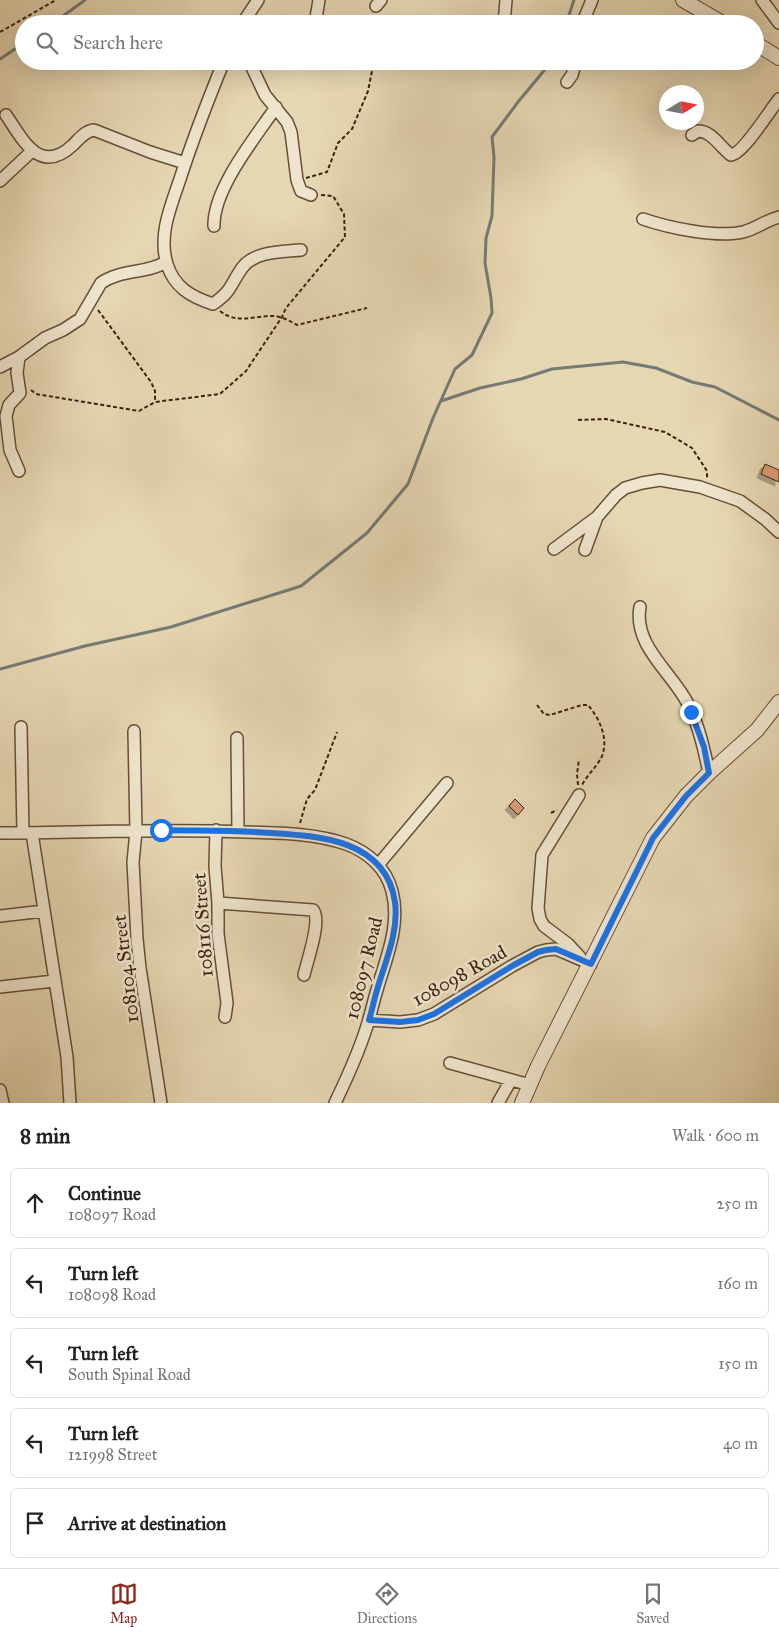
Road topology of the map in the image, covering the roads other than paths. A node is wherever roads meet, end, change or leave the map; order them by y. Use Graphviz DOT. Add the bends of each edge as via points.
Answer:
graph roads {
  1 [pos="258,0"];
  2 [pos="319,0"];
  3 [pos="506,0"];
  4 [pos="592,0"];
  5 [pos="683,0"];
  6 [pos="762,0"];
  7 [pos="248,15"];
  8 [pos="316,15"];
  9 [pos="505,15"];
  10 [pos="586,15"];
  11 [pos="709,15"];
  12 [pos="778,20"];
  13 [pos="764,49"];
  14 [pos="779,58"];
  15 [pos="220,70"];
  16 [pos="253,70"];
  17 [pos="573,70"];
  18 [pos="567,82"];
  19 [pos="779,99"];
  20 [pos="276,107"];
  21 [pos="6,115"];
  22 [pos="692,136"];
  23 [pos="32,151"];
  24 [pos="185,163"];
  25 [pos="0,181"];
  26 [pos="311,195"];
  27 [pos="779,217"];
  28 [pos="644,219"];
  29 [pos="214,226"];
  30 [pos="301,250"];
  31 [pos="166,262"];
  32 [pos="19,357"];
  33 [pos="0,366"];
  34 [pos="19,471"];
  35 [pos="597,517"];
  36 [pos="779,532"];
  37 [pos="554,549"];
  38 [pos="585,550"];
  39 [pos="640,607"];
  40 [pos="779,702"];
  41 [pos="20,727"];
  42 [pos="134,731"];
  43 [pos="237,738"];
  44 [pos="709,773"];
  45 [pos="447,783"];
  46 [pos="581,789"];
  47 [pos="216,830"];
  48 [pos="136,831"];
  49 [pos="238,831"];
  50 [pos="0,833"];
  51 [pos="27,833"];
  52 [pos="378,865"];
  53 [pos="218,903"];
  54 [pos="44,911"];
  55 [pos="0,916"];
  56 [pos="586,962"];
  57 [pos="304,976"];
  58 [pos="54,981"];
  59 [pos="0,987"];
  60 [pos="224,1017"];
  61 [pos="369,1020"];
  62 [pos="450,1063"];
  63 [pos="511,1080"];
  64 [pos="530,1085"];
  65 [pos="0,1090"];
  66 [pos="3,1103"];
  67 [pos="70,1103"];
  68 [pos="161,1103"];
  69 [pos="335,1103"];
  70 [pos="498,1103"];
  71 [pos="522,1103"];
  1 -- 7 [label="street"];
  2 -- 8 [label="street"];
  3 -- 9 [label="street"];
  4 -- 10 [label="street"];
  5 -- 11 [label="street"];
  6 -- 12 [label="street"];
  13 -- 14 [label="street"];
  15 -- 24 [label="street"];
  16 -- 20 [label="street" via="265,95"];
  17 -- 18 [label="street"];
  19 -- 22 [label="street" via="735,155 727,152 708,133 698,131"];
  20 -- 26 [label="street" via="291,132 296,180 301,192"];
  20 -- 29 [label="street" via="236,166 216,205"];
  21 -- 23 [label="street"];
  23 -- 24 [label="street" via="45,158 55,156 68,150 86,132 94,130"];
  23 -- 25 [label="street"];
  24 -- 31 [label="street" via="168,216 164,243"];
  27 -- 28 [label="street" via="747,231 729,233 673,228"];
  30 -- 31 [label="street" via="267,254 246,263 225,296 213,304 181,289"];
  31 -- 32 [label="street" via="157,268 105,280 80,319"];
  32 -- 33 [label="street"];
  32 -- 34 [label="street" via="20,393 9,404 6,416 10,450"];
  35 -- 36 [label="street" via="625,488 660,480 709,490 740,501"];
  35 -- 37 [label="street"];
  35 -- 38 [label="street"];
  39 -- 44 [label="street" via="638,619 643,636 687,702 704,747"];
  40 -- 44 [label="street" via="757,730"];
  41 -- 51 [label="street"];
  42 -- 48 [label="street, 108104 Street"];
  43 -- 49 [label="street"];
  44 -- 56 [label="street" via="653,838"];
  45 -- 52 [label="street"];
  46 -- 56 [label="street" via="542,855 538,908 544,926"];
  47 -- 48 [label="street, 108097 Road"];
  47 -- 49 [label="street, 108097 Road"];
  47 -- 53 [label="street, 108116 Street"];
  48 -- 51 [label="street, 108097 Road"];
  48 -- 68 [label="street, 108104 Street" via="133,862 136,939"];
  49 -- 52 [label="street, 108097 Road" via="323,837 348,844"];
  50 -- 51 [label="street, 108097 Road"];
  51 -- 54 [label="street"];
  52 -- 61 [label="street, 108097 Road" via="392,889 395,925"];
  53 -- 57 [label="street" via="313,910 316,923"];
  53 -- 60 [label="street, 108116 Street" via="218,934 227,1004"];
  54 -- 55 [label="street"];
  54 -- 58 [label="street"];
  56 -- 61 [label="street, 108098 Road" via="556,949 538,952 434,1014 400,1022"];
  56 -- 64 [label="street"];
  58 -- 59 [label="street"];
  58 -- 67 [label="street" via="68,1066"];
  61 -- 69 [label="street, 108097 Road"];
  62 -- 63 [label="street"];
  63 -- 64 [label="street"];
  63 -- 70 [label="street"];
  64 -- 71 [label="street"];
  65 -- 66 [label="street"];
}
